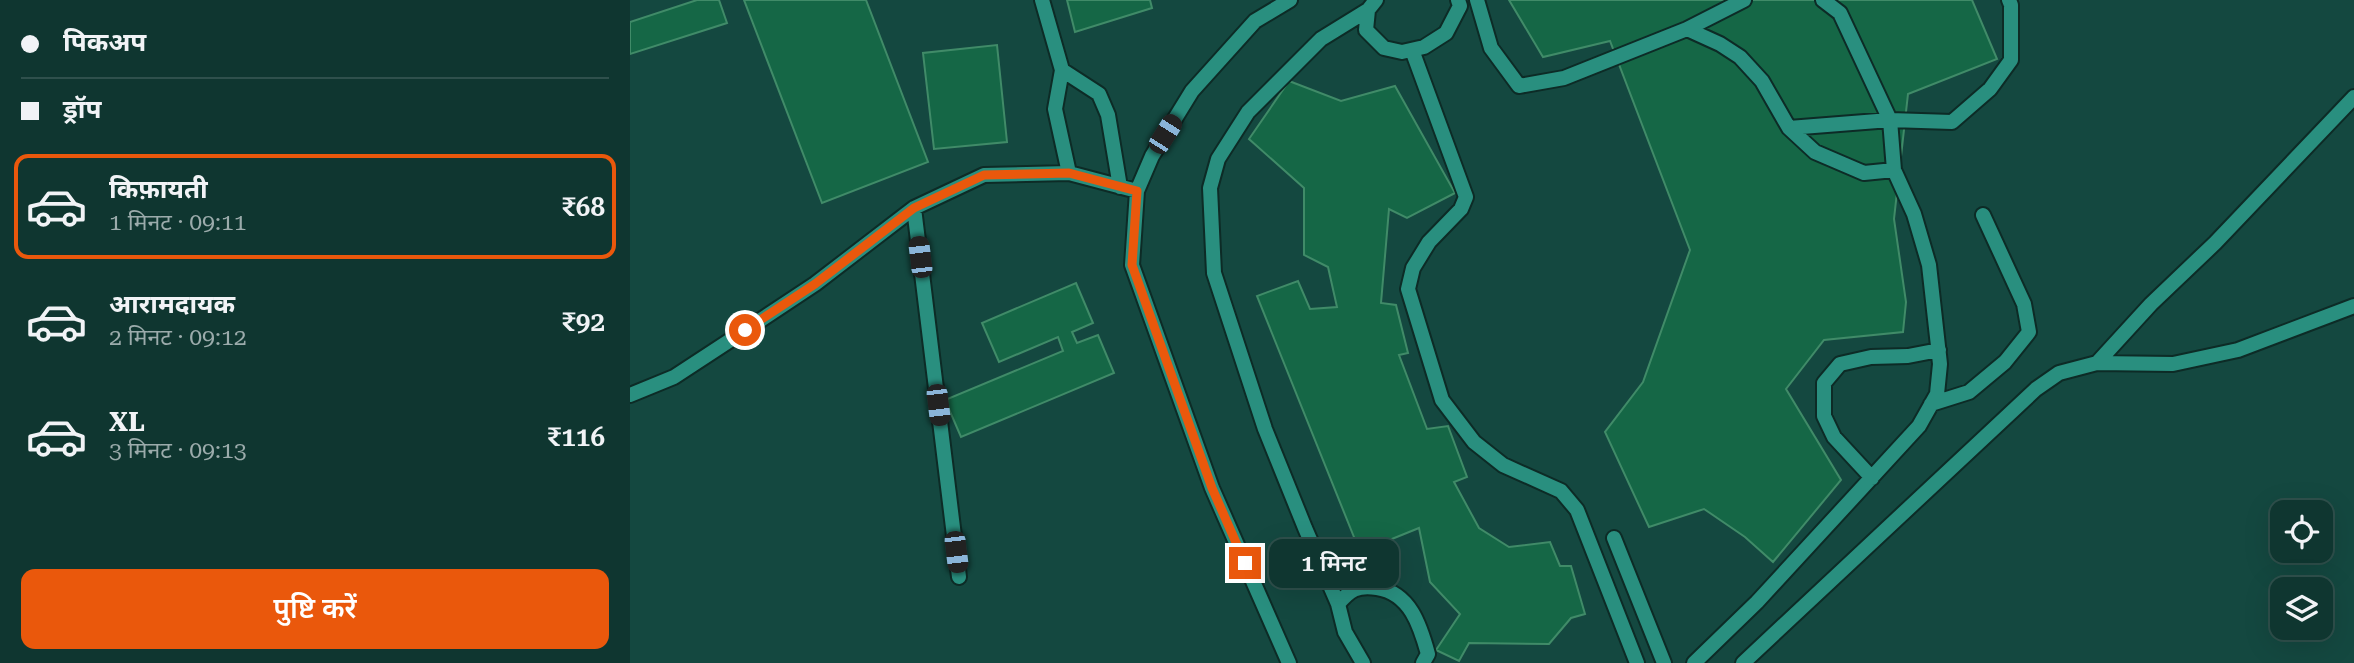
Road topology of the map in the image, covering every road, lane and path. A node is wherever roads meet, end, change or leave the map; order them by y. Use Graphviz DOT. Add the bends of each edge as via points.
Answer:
graph roads {
  1 [pos="1042,0"];
  2 [pos="1290,0"];
  3 [pos="1458,0"];
  4 [pos="1477,0"];
  5 [pos="1744,0"];
  6 [pos="1824,0"];
  7 [pos="2009,0"];
  8 [pos="1372,5"];
  9 [pos="1687,29"];
  10 [pos="1412,50"];
  11 [pos="1062,70"];
  12 [pos="2354,97"];
  13 [pos="1890,120"];
  14 [pos="1789,128"];
  15 [pos="1894,170"];
  16 [pos="1069,173"];
  17 [pos="1120,187"];
  18 [pos="1137,191"];
  19 [pos="914,208"];
  20 [pos="1983,215"];
  21 [pos="2354,306"];
  22 [pos="1939,350"];
  23 [pos="2098,363"];
  24 [pos="630,395"];
  25 [pos="1931,404"];
  26 [pos="1872,478"];
  27 [pos="1614,538"];
  28 [pos="960,577"];
  29 [pos="1338,604"];
  30 [pos="1289,663"];
  31 [pos="1363,663"];
  32 [pos="1423,663"];
  33 [pos="1637,663"];
  34 [pos="1664,663"];
  35 [pos="1694,663"];
  36 [pos="1742,663"];
  1 -- 11 [label="street"];
  2 -- 18 [label="street" via="1255,21 1192,91 1152,156"];
  3 -- 10 [label="street" via="1460,6 1446,33"];
  4 -- 9 [label="street" via="1491,48 1519,86 1564,78"];
  5 -- 9 [label="street"];
  6 -- 13 [label="street" via="1840,13"];
  7 -- 13 [label="street" via="2011,60 1990,89 1951,122"];
  8 -- 10 [label="street" via="1366,30 1384,48"];
  8 -- 29 [label="street" via="1321,39 1248,112 1218,159 1210,188 1214,273 1265,429"];
  9 -- 14 [label="street" via="1740,57 1762,81"];
  10 -- 33 [label="street" via="1466,197 1461,209 1429,242 1413,268 1408,289 1442,400 1474,442 1503,465 1561,491 1577,510"];
  11 -- 16 [label="street" via="1055,109"];
  11 -- 17 [label="street" via="1099,94 1108,114"];
  12 -- 23 [label="street"];
  13 -- 14 [label="street"];
  13 -- 15 [label="street"];
  14 -- 15 [label="street" via="1815,152 1864,173"];
  15 -- 22 [label="street" via="1929,265"];
  16 -- 17 [label="street"];
  16 -- 19 [label="street" via="984,175"];
  17 -- 18 [label="street"];
  18 -- 30 [label="street" via="1132,265 1212,488"];
  19 -- 24 [label="street" via="815,284 729,341 674,377"];
  19 -- 28 [label="street"];
  20 -- 25 [label="street" via="2024,304 2029,332 2006,362 1969,392"];
  21 -- 23 [label="street" via="2238,351 2173,364"];
  22 -- 25 [label="street" via="1937,394"];
  22 -- 26 [label="street" via="1840,364 1824,383 1824,416 1834,437"];
  23 -- 36 [label="street" via="2059,373 2036,389"];
  25 -- 26 [label="street" via="1919,426"];
  26 -- 35 [label="street"];
  27 -- 34 [label="street"];
  29 -- 31 [label="street" via="1345,632"];
  29 -- 32 [label="street" via="1349,591 1369,587 1391,590 1407,604 1421,629 1428,654"];
}
